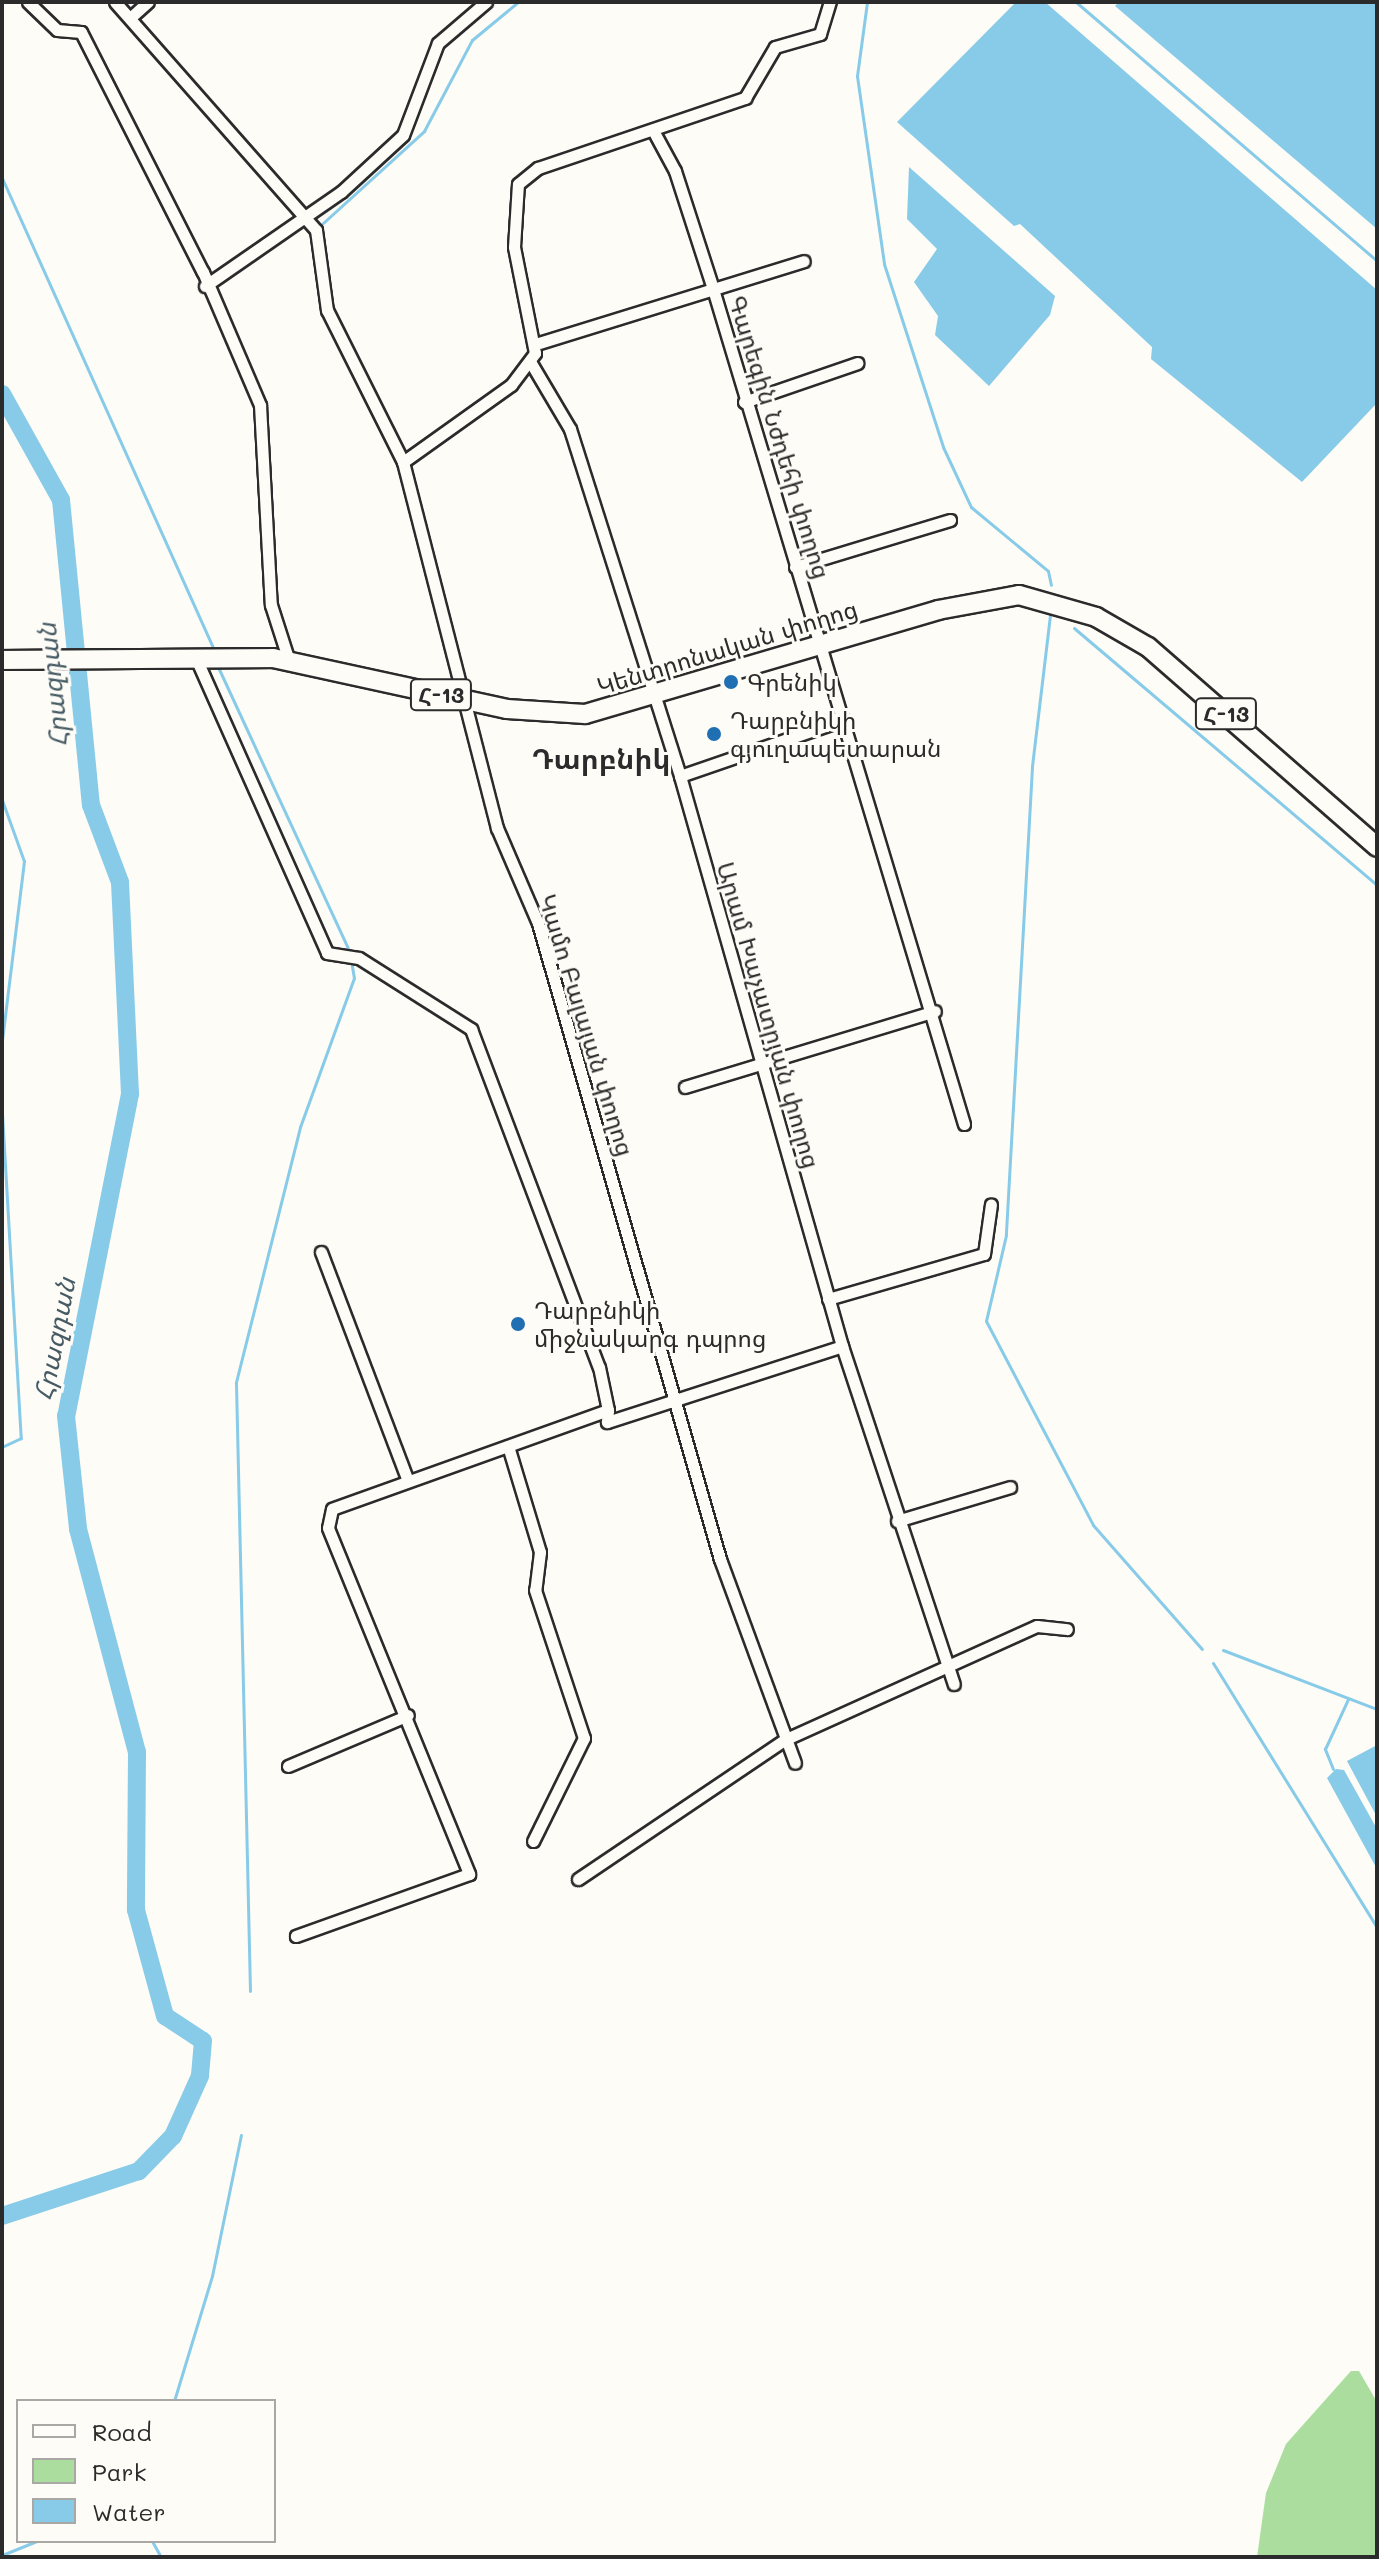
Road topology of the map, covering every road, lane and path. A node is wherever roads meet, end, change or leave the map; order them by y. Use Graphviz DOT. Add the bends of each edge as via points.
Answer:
graph roads {
  1 [pos="28,2"];
  2 [pos="115,2"];
  3 [pos="148,2"];
  4 [pos="486,2"];
  5 [pos="830,2"];
  6 [pos="130,18"];
  7 [pos="655,134"];
  8 [pos="307,216"];
  9 [pos="804,261"];
  10 [pos="205,286"];
  11 [pos="713,289"];
  12 [pos="539,343"];
  13 [pos="531,363"];
  14 [pos="857,363"];
  15 [pos="744,402"];
  16 [pos="403,462"];
  17 [pos="950,520"];
  18 [pos="795,567"];
  19 [pos="820,642"];
  20 [pos="201,656"];
  21 [pos="2,660"];
  22 [pos="289,661"];
  23 [pos="653,698"];
  24 [pos="467,702"];
  25 [pos="843,720"];
  26 [pos="680,776"];
  27 [pos="1374,844"];
  28 [pos="935,1011"];
  29 [pos="761,1065"];
  30 [pos="685,1087"];
  31 [pos="964,1124"];
  32 [pos="991,1204"];
  33 [pos="321,1252"];
  34 [pos="828,1299"];
  35 [pos="842,1346"];
  36 [pos="676,1395"];
  37 [pos="608,1410"];
  38 [pos="508,1446"];
  39 [pos="407,1478"];
  40 [pos="1010,1487"];
  41 [pos="897,1521"];
  42 [pos="1067,1629"];
  43 [pos="949,1666"];
  44 [pos="954,1684"];
  45 [pos="408,1715"];
  46 [pos="784,1740"];
  47 [pos="795,1763"];
  48 [pos="288,1766"];
  49 [pos="533,1841"];
  50 [pos="578,1879"];
  51 [pos="296,1936"];
  1 -- 10 [label="street" via="57,30 81,32"];
  2 -- 6 [label="street"];
  3 -- 6 [label="street"];
  4 -- 8 [label="street" via="438,43 403,135"];
  5 -- 7 [label="street" via="820,34 775,47 745,98"];
  6 -- 8 [label="street"];
  7 -- 11 [label="street, Գարեգին Նժդեհի փողոց" via="675,171"];
  7 -- 12 [label="street" via="538,168 518,184 514,247"];
  8 -- 10 [label="street"];
  8 -- 16 [label="street, Կամո Բալայան փողոց" via="316,230 335,336"];
  9 -- 11 [label="street"];
  10 -- 22 [label="street" via="260,405 271,605"];
  11 -- 12 [label="street"];
  11 -- 15 [label="street, Գարեգին Նժդեհի փողոց"];
  12 -- 13 [label="street"];
  13 -- 16 [label="street" via="491,402"];
  13 -- 23 [label="street, Արամ Խաչատրյան փողոց" via="570,429"];
  14 -- 15 [label="street"];
  15 -- 18 [label="street, Գարեգին Նժդեհի փողոց"];
  16 -- 24 [label="street, Կամո Բալայան փողոց"];
  17 -- 18 [label="street"];
  18 -- 19 [label="street, Գարեգին Նժդեհի փողոց"];
  19 -- 23 [label="main road, Կենտրոնական փողոց / Հ-13"];
  19 -- 25 [label="street, Գարեգին Նժդեհի փողոց"];
  19 -- 27 [label="main road, Կենտրոնական փողոց / Հ-13" via="986,598 1019,595 1069,609 1148,647"];
  20 -- 21 [label="main road, Հ-13"];
  20 -- 22 [label="main road, Կենտրոնական փողոց / Հ-13"];
  20 -- 37 [label="street" via="327,953 359,958 471,1029 599,1367"];
  22 -- 24 [label="main road, Կենտրոնական փողոց / Հ-13"];
  23 -- 24 [label="main road, Կենտրոնական փողոց / Հ-13" via="563,715"];
  23 -- 26 [label="street, Արամ Խաչատրյան փողոց"];
  24 -- 36 [label="street, Կամո Բալայան փողոց" via="497,828 538,923"];
  25 -- 26 [label="street"];
  25 -- 28 [label="street, Գարեգին Նժդեհի փողոց"];
  26 -- 29 [label="street, Արամ Խաչատրյան փողոց"];
  28 -- 29 [label="street"];
  28 -- 31 [label="street, Գարեգին Նժդեհի փողոց"];
  29 -- 30 [label="street"];
  29 -- 34 [label="street, Արամ Խաչատրյան փողոց"];
  32 -- 34 [label="street" via="984,1254"];
  33 -- 39 [label="street"];
  34 -- 35 [label="street, Արամ Խաչատրյան փողոց"];
  35 -- 36 [label="street"];
  35 -- 41 [label="street, Արամ Խաչատրյան փողոց"];
  36 -- 37 [label="street" via="607,1422"];
  36 -- 46 [label="street, Կամո Բալայան փողոց" via="720,1559"];
  37 -- 38 [label="street"];
  38 -- 39 [label="street"];
  38 -- 49 [label="street" via="540,1552 535,1590 584,1738"];
  39 -- 45 [label="street" via="332,1509 327,1519"];
  40 -- 41 [label="street"];
  41 -- 43 [label="street, Արամ Խաչատրյան փողոց"];
  42 -- 43 [label="street" via="1037,1626"];
  43 -- 44 [label="street, Արամ Խաչատրյան փողոց"];
  43 -- 46 [label="street"];
  45 -- 48 [label="street"];
  45 -- 51 [label="street" via="469,1874"];
  46 -- 47 [label="street, Կամո Բալայան փողոց"];
  46 -- 50 [label="street"];
}
